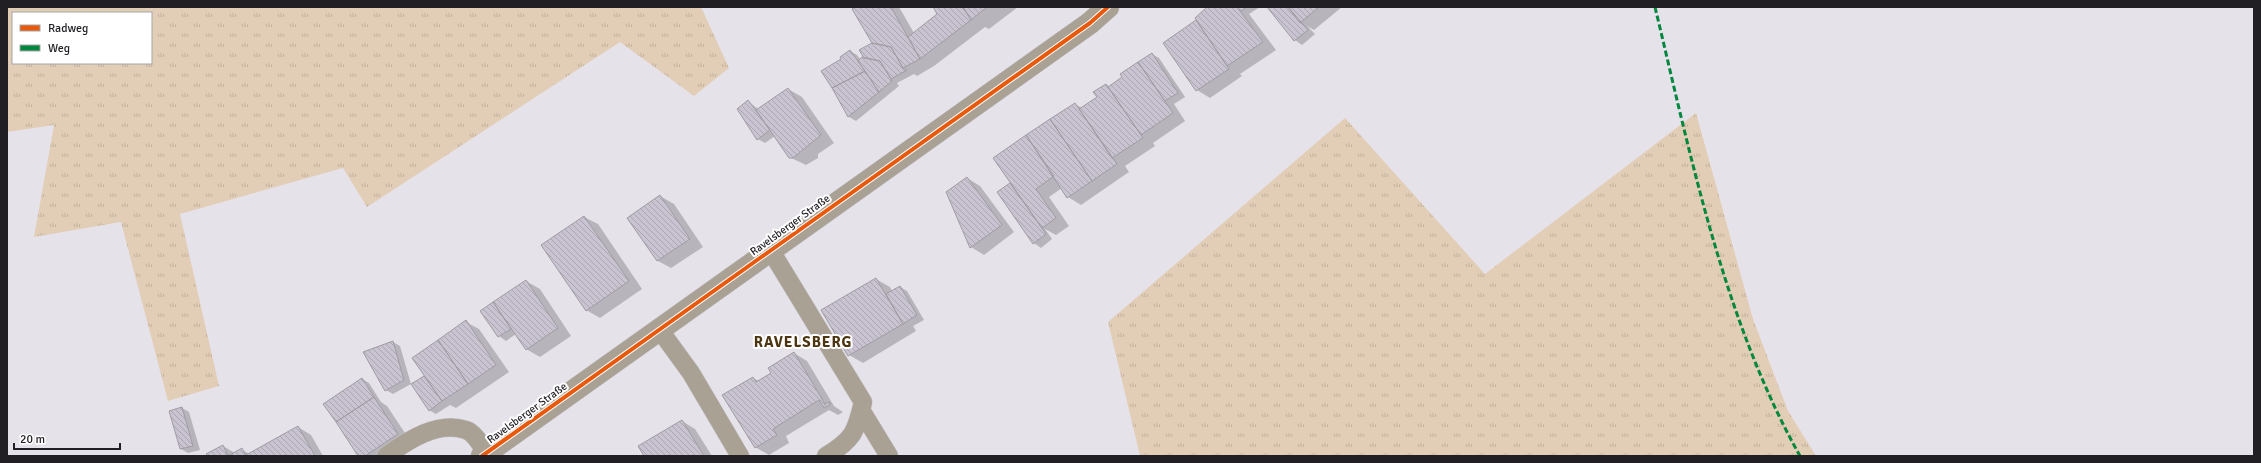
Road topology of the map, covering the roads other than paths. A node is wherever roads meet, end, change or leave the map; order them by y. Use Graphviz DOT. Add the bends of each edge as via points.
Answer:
graph roads {
  1 [pos="1108,7"];
  2 [pos="771,251"];
  3 [pos="659,329"];
  4 [pos="861,410"];
  5 [pos="484,454"];
  6 [pos="386,456"];
  7 [pos="740,456"];
  8 [pos="826,456"];
  9 [pos="889,456"];
  1 -- 2 [label="street, Ravelsberger Straße" via="1090,23"];
  2 -- 3 [label="street, Ravelsberger Straße"];
  2 -- 4 [label="lane" via="863,402"];
  3 -- 5 [label="street, Ravelsberger Straße"];
  3 -- 7 [label="lane" via="691,373"];
  4 -- 8 [label="lane" via="860,420 846,444"];
  4 -- 9 [label="lane"];
  5 -- 6 [label="lane" via="477,439 466,430 445,428 406,442"];
}
